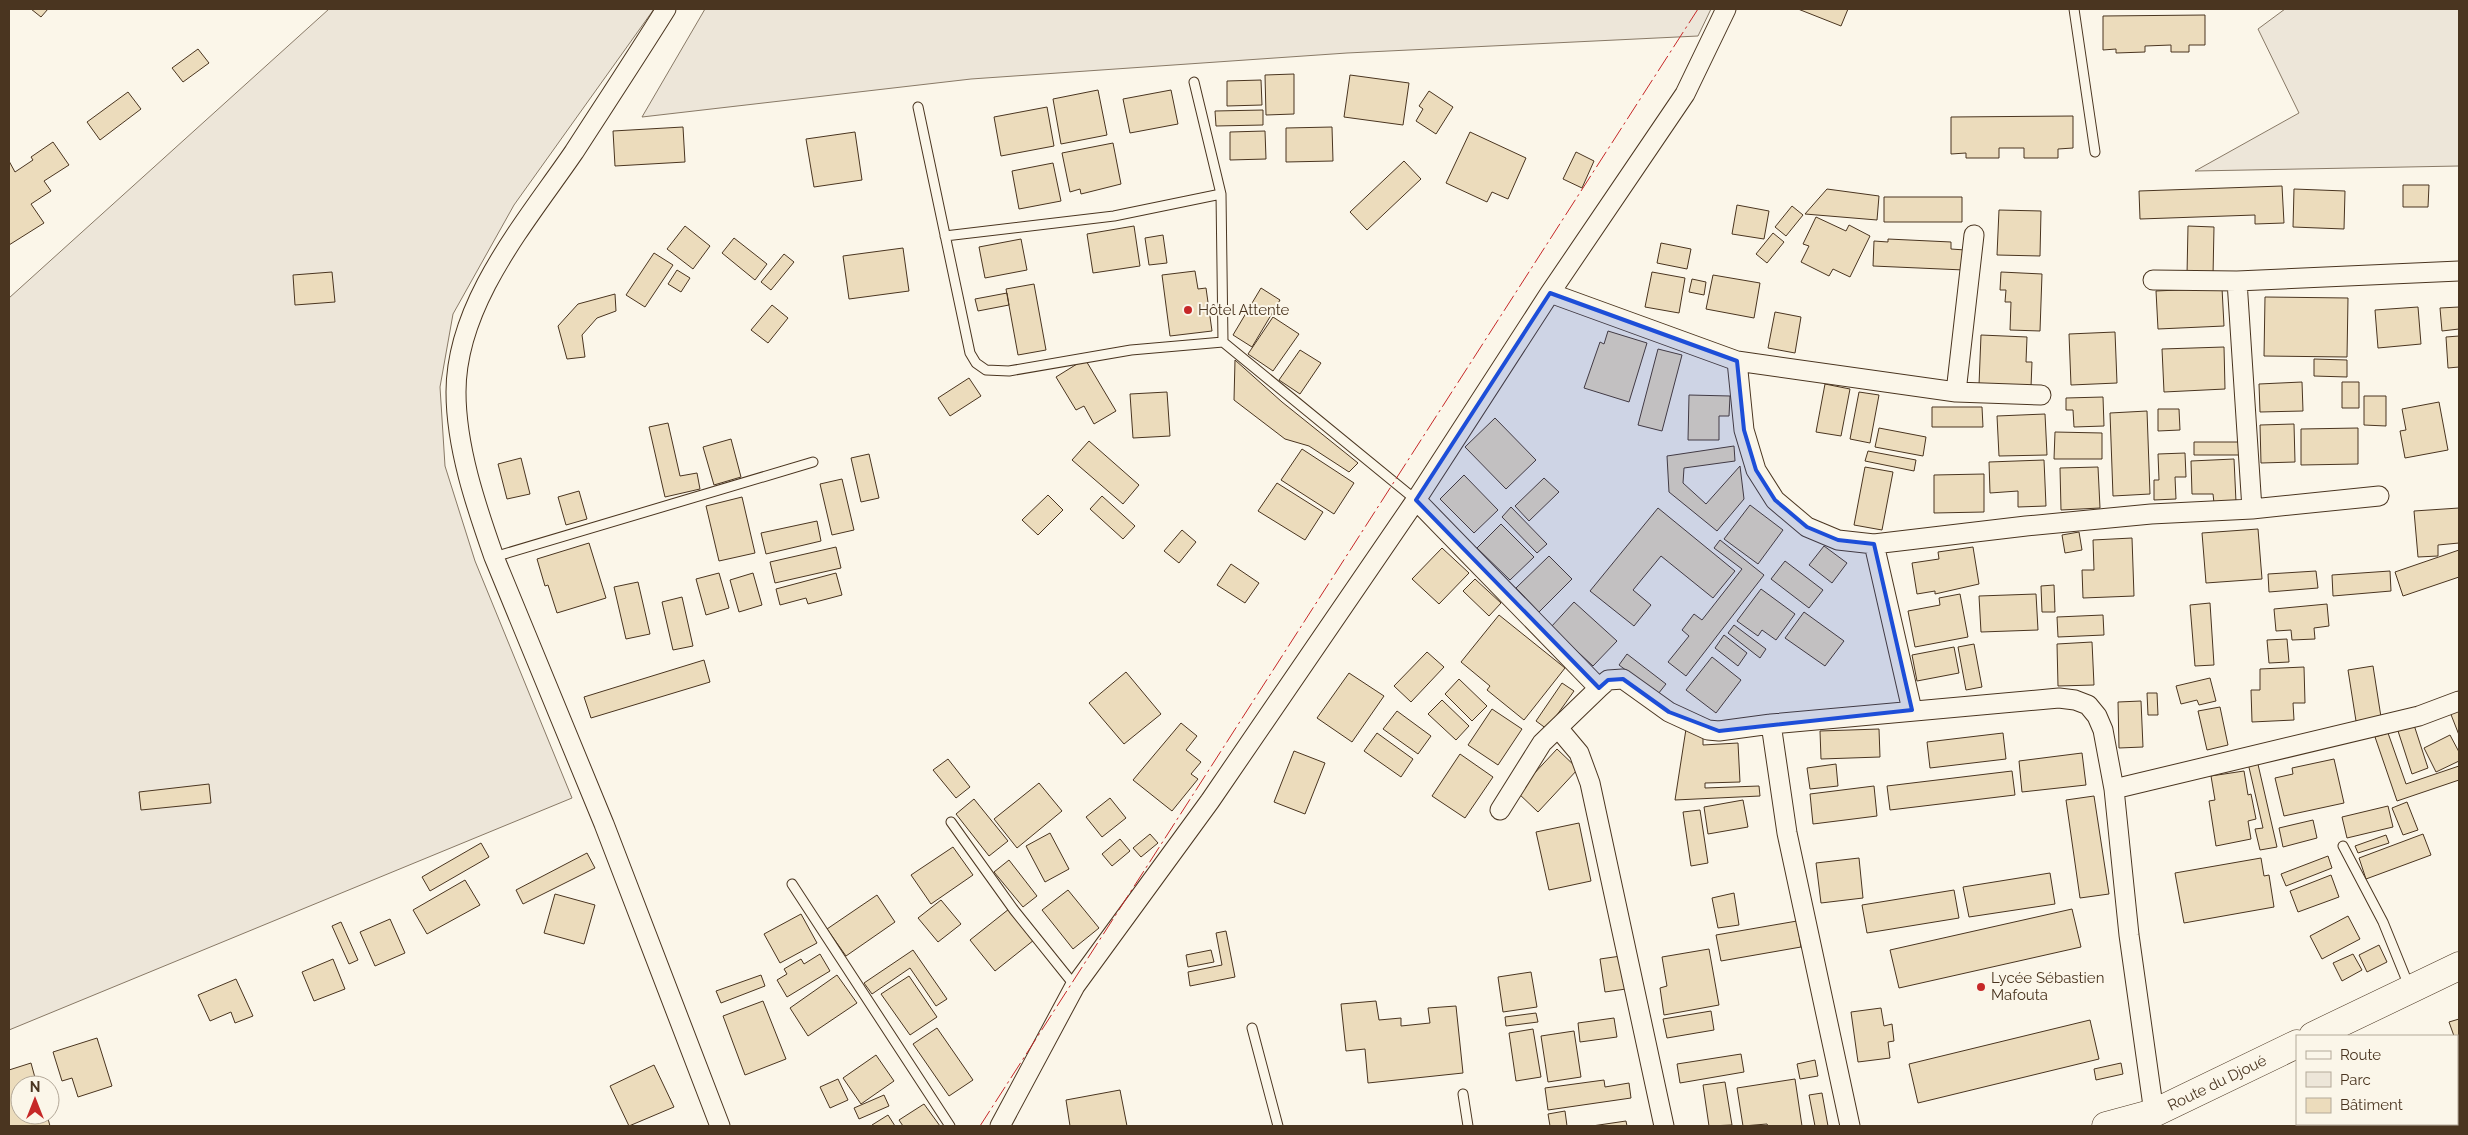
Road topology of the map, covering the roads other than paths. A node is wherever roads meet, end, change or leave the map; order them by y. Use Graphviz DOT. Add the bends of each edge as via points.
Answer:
graph roads {
  1 [pos="666,9"];
  2 [pos="1726,9"];
  3 [pos="2074,9"];
  4 [pos="1194,82"];
  5 [pos="918,107"];
  6 [pos="2095,152"];
  7 [pos="1220,194"];
  8 [pos="1974,235"];
  9 [pos="946,236"];
  10 [pos="2459,271"];
  11 [pos="2153,280"];
  12 [pos="2238,281"];
  13 [pos="1550,293"];
  14 [pos="1223,342"];
  15 [pos="1737,361"];
  16 [pos="1956,392"];
  17 [pos="2041,395"];
  18 [pos="813,462"];
  19 [pos="2378,496"];
  20 [pos="1416,500"];
  21 [pos="2252,509"];
  22 [pos="1874,544"];
  23 [pos="494,557"];
  24 [pos="1599,688"];
  25 [pos="2459,701"];
  26 [pos="1912,710"];
  27 [pos="1771,724"];
  28 [pos="1558,728"];
  29 [pos="2114,789"];
  30 [pos="1500,810"];
  31 [pos="951,822"];
  32 [pos="2343,846"];
  33 [pos="792,884"];
  34 [pos="2459,966"];
  35 [pos="1075,986"];
  36 [pos="2411,989"];
  37 [pos="1252,1028"];
  38 [pos="2315,1035"];
  39 [pos="2296,1045"];
  40 [pos="1463,1094"];
  41 [pos="2154,1120"];
  42 [pos="720,1126"];
  43 [pos="950,1126"];
  44 [pos="1000,1126"];
  45 [pos="1278,1126"];
  46 [pos="1468,1126"];
  47 [pos="1664,1126"];
  48 [pos="1850,1126"];
  49 [pos="2106,1126"];
  1 -- 23 [label="street" via="498,264 477,304 464,339 456,392 458,413 472,486"];
  2 -- 13 [label="street" via="1685,94"];
  3 -- 6 [label="lane"];
  4 -- 7 [label="lane"];
  5 -- 9 [label="lane"];
  7 -- 9 [label="lane" via="1114,216"];
  7 -- 14 [label="lane"];
  8 -- 16 [label="street"];
  9 -- 14 [label="lane" via="970,353 986,370 1009,370 1131,350"];
  10 -- 12 [label="street"];
  11 -- 12 [label="street"];
  12 -- 21 [label="street"];
  13 -- 15 [label="street"];
  13 -- 20 [label="street"];
  14 -- 20 [label="lane"];
  15 -- 16 [label="street"];
  15 -- 22 [label="street" via="1744,430 1756,470 1775,500 1808,527 1838,540"];
  16 -- 17 [label="street"];
  18 -- 23 [label="lane"];
  19 -- 21 [label="street"];
  20 -- 24 [label="street"];
  20 -- 35 [label="street" via="1210,801"];
  21 -- 22 [label="street" via="2151,514"];
  22 -- 26 [label="street"];
  23 -- 42 [label="street" via="604,824"];
  24 -- 27 [label="street" via="1608,680 1623,679 1669,712 1708,730"];
  24 -- 28 [label="street"];
  25 -- 29 [label="street" via="2419,716"];
  26 -- 27 [label="street"];
  26 -- 29 [label="street" via="2059,698 2088,705 2102,730"];
  27 -- 48 [label="street" via="1788,833"];
  28 -- 30 [label="street" via="1542,744"];
  28 -- 47 [label="street" via="1579,753 1590,783"];
  29 -- 41 [label="street" via="2129,935"];
  31 -- 35 [label="lane" via="1014,910"];
  32 -- 36 [label="lane" via="2383,922"];
  33 -- 43 [label="lane"];
  34 -- 36 [label="main road"];
  35 -- 44 [label="street"];
  36 -- 38 [label="main road"];
  37 -- 45 [label="lane"];
  39 -- 41 [label="main road, Route du Djoué"];
  40 -- 46 [label="lane"];
  41 -- 49 [label="main road, Route du Djoué"];
}
